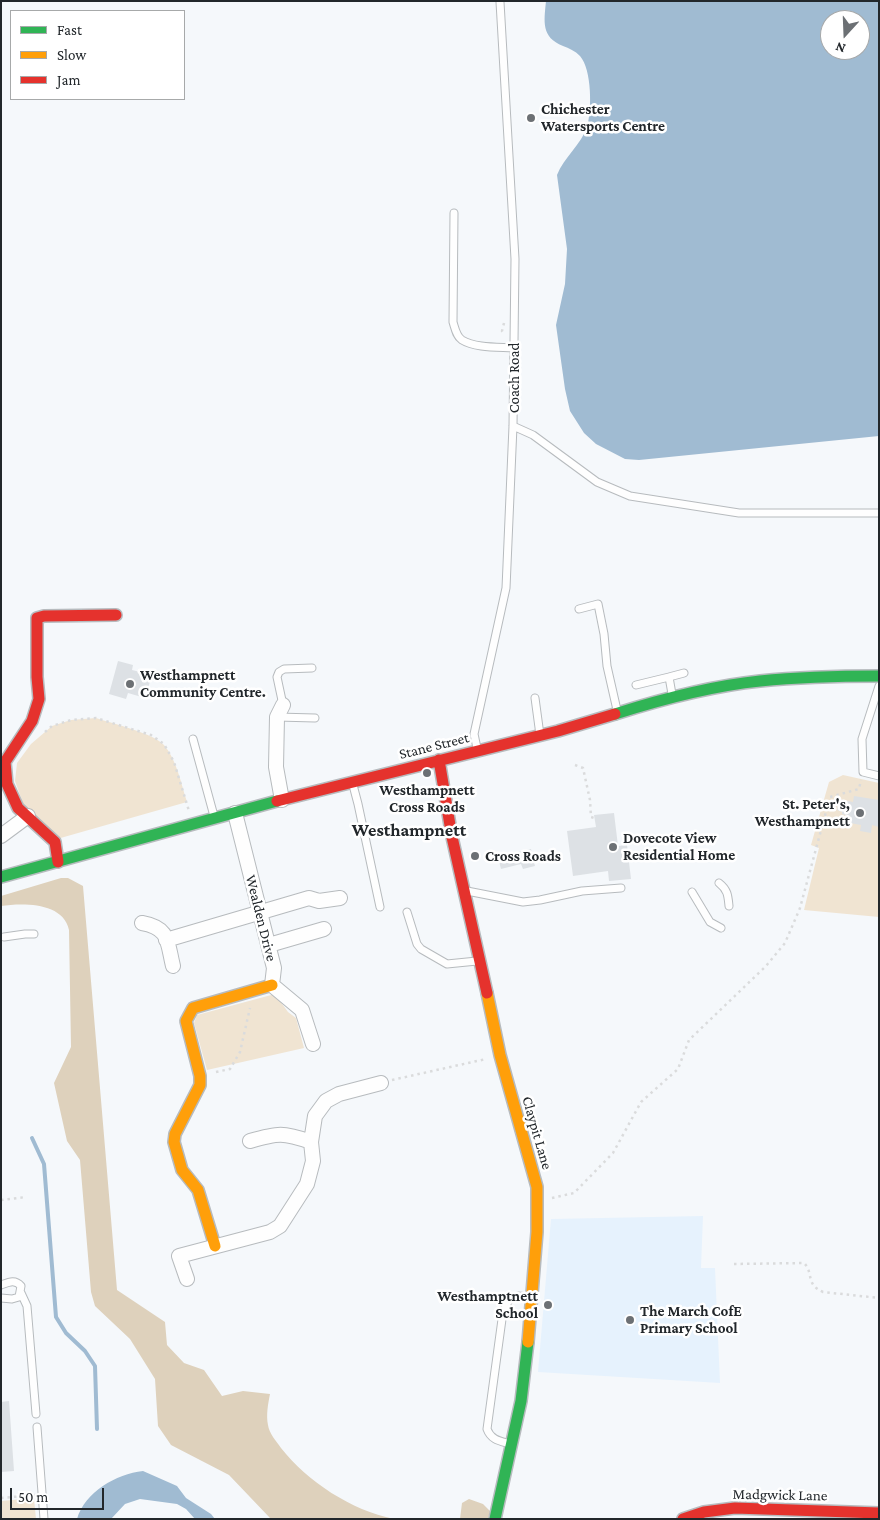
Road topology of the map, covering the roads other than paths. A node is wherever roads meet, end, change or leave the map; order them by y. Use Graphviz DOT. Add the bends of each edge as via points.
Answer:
graph roads {
  1 [pos="500,2"];
  2 [pos="454,213"];
  3 [pos="514,348"];
  4 [pos="513,426"];
  5 [pos="879,513"];
  6 [pos="579,609"];
  7 [pos="116,614"];
  8 [pos="312,668"];
  9 [pos="684,673"];
  10 [pos="879,676"];
  11 [pos="669,677"];
  12 [pos="636,685"];
  13 [pos="879,686"];
  14 [pos="672,697"];
  15 [pos="535,698"];
  16 [pos="280,711"];
  17 [pos="618,713"];
  18 [pos="315,718"];
  19 [pos="540,735"];
  20 [pos="193,739"];
  21 [pos="8,748"];
  22 [pos="478,751"];
  23 [pos="438,760"];
  24 [pos="879,776"];
  25 [pos="352,782"];
  26 [pos="282,800"];
  27 [pos="235,813"];
  28 [pos="28,816"];
  29 [pos="214,819"];
  30 [pos="1,836"];
  31 [pos="58,862"];
  32 [pos="1,877"];
  33 [pos="720,883"];
  34 [pos="621,888"];
  35 [pos="465,891"];
  36 [pos="692,892"];
  37 [pos="340,898"];
  38 [pos="729,906"];
  39 [pos="380,907"];
  40 [pos="260,912"];
  41 [pos="407,912"];
  42 [pos="142,923"];
  43 [pos="721,928"];
  44 [pos="324,930"];
  45 [pos="34,934"];
  46 [pos="4,938"];
  47 [pos="166,940"];
  48 [pos="269,945"];
  49 [pos="480,961"];
  50 [pos="173,966"];
  51 [pos="272,985"];
  52 [pos="313,1044"];
  53 [pos="381,1083"];
  54 [pos="250,1142"];
  55 [pos="310,1142"];
  56 [pos="215,1246"];
  57 [pos="187,1279"];
  58 [pos="1,1285"];
  59 [pos="21,1293"];
  60 [pos="532,1297"];
  61 [pos="1,1298"];
  62 [pos="36,1414"];
  63 [pos="37,1427"];
  64 [pos="511,1444"];
  65 [pos="879,1513"];
  66 [pos="44,1519"];
  67 [pos="495,1519"];
  68 [pos="682,1519"];
  1 -- 3 [label="lane, Coach Road" via="515,259"];
  2 -- 3 [label="lane" via="453,322 456,332 461,339 473,344"];
  3 -- 4 [label="lane, Coach Road"];
  4 -- 5 [label="lane" via="533,435 597,482 630,496 739,514"];
  4 -- 22 [label="lane, Coach Road" via="506,588 474,734"];
  6 -- 17 [label="lane" via="598,604"];
  7 -- 21 [label="street" via="37,618 38,699 32,721"];
  8 -- 16 [label="lane" via="278,672"];
  9 -- 11 [label="lane"];
  10 -- 14 [label="street, Stane Street" via="759,682"];
  11 -- 12 [label="lane"];
  11 -- 14 [label="lane"];
  13 -- 24 [label="lane" via="862,739 863,772"];
  14 -- 17 [label="street, Stane Street"];
  15 -- 19 [label="lane"];
  16 -- 18 [label="lane"];
  16 -- 26 [label="street" via="276,767"];
  17 -- 19 [label="street, Stane Street"];
  19 -- 22 [label="street, Stane Street"];
  20 -- 29 [label="lane"];
  21 -- 28 [label="street" via="5,762 7,784 18,808"];
  22 -- 23 [label="street, Stane Street"];
  23 -- 25 [label="street, Stane Street"];
  23 -- 35 [label="street, Claypit Lane"];
  25 -- 26 [label="street, Stane Street"];
  25 -- 39 [label="lane"];
  26 -- 27 [label="street, Stane Street"];
  27 -- 29 [label="street, Stane Street"];
  27 -- 40 [label="street, Wealden Drive"];
  28 -- 30 [label="street"];
  28 -- 31 [label="street" via="56,842"];
  29 -- 31 [label="street, Stane Street"];
  31 -- 32 [label="street, Stane Street"];
  33 -- 38 [label="lane" via="728,893"];
  34 -- 35 [label="lane" via="582,891 523,902"];
  35 -- 49 [label="street, Claypit Lane"];
  36 -- 43 [label="lane" via="710,922"];
  37 -- 40 [label="street" via="319,901 309,898"];
  40 -- 47 [label="street"];
  40 -- 48 [label="street, Wealden Drive"];
  41 -- 49 [label="lane" via="416,944 421,949 447,964"];
  42 -- 47 [label="street" via="162,930"];
  44 -- 48 [label="street, Wealden Drive"];
  45 -- 46 [label="lane"];
  47 -- 50 [label="street"];
  48 -- 51 [label="street, Wealden Drive" via="274,968"];
  49 -- 60 [label="street, Claypit Lane" via="500,1056 537,1187"];
  51 -- 52 [label="street" via="302,1010"];
  51 -- 56 [label="street" via="193,1008 186,1021 200,1085 174,1142 182,1170 198,1190"];
  53 -- 55 [label="street" via="339,1094 326,1101 316,1116"];
  54 -- 55 [label="street" via="273,1134 289,1134"];
  55 -- 56 [label="street" via="314,1161 307,1184 280,1226 270,1232"];
  56 -- 57 [label="street" via="179,1256"];
  58 -- 59 [label="lane" via="9,1281 18,1283"];
  59 -- 61 [label="lane" via="12,1299"];
  59 -- 62 [label="lane" via="27,1306"];
  60 -- 64 [label="street, Claypit Lane" via="521,1400"];
  60 -- 64 [label="lane" via="510,1298 503,1312 487,1429 493,1439"];
  63 -- 66 [label="lane"];
  64 -- 67 [label="street, Claypit Lane"];
  65 -- 68 [label="street, Madgwick Lane" via="735,1508"];
}
